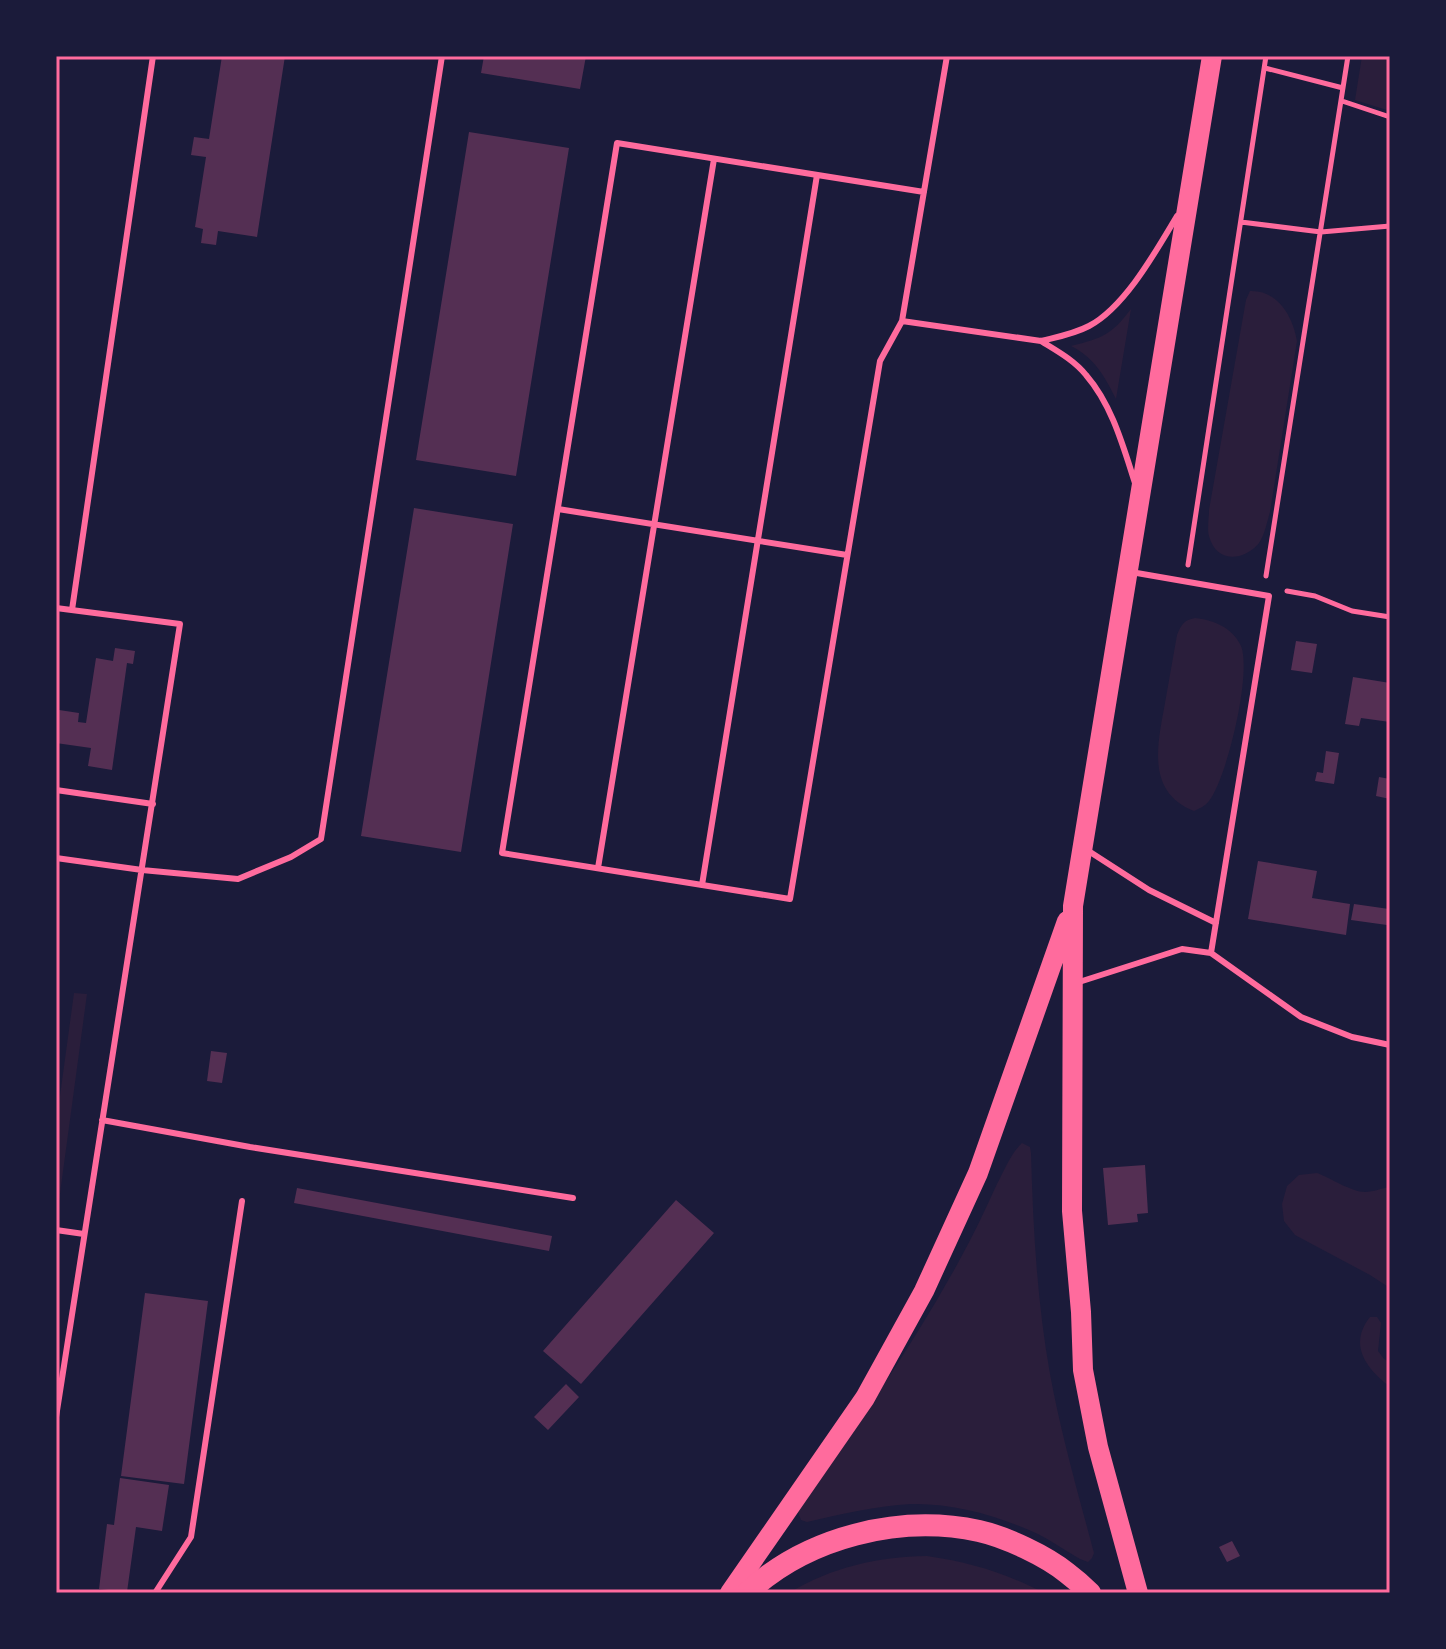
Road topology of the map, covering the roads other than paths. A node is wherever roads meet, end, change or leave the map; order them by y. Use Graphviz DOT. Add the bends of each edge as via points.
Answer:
graph roads {
  1 [pos="153,56"];
  2 [pos="442,56"];
  3 [pos="947,56"];
  4 [pos="1212,56"];
  5 [pos="714,159"];
  6 [pos="817,175"];
  7 [pos="924,192"];
  8 [pos="1189,198"];
  9 [pos="902,321"];
  10 [pos="1041,341"];
  11 [pos="1140,498"];
  12 [pos="558,509"];
  13 [pos="655,524"];
  14 [pos="758,541"];
  15 [pos="847,555"];
  16 [pos="1128,572"];
  17 [pos="56,608"];
  18 [pos="72,610"];
  19 [pos="56,790"];
  20 [pos="153,804"];
  21 [pos="1082,847"];
  22 [pos="56,858"];
  23 [pos="598,868"];
  24 [pos="142,870"];
  25 [pos="702,885"];
  26 [pos="1073,906"];
  27 [pos="1216,923"];
  28 [pos="1211,953"];
  29 [pos="1072,984"];
  30 [pos="1390,1045"];
  31 [pos="102,1120"];
  32 [pos="573,1198"];
  33 [pos="242,1201"];
  34 [pos="56,1230"];
  35 [pos="84,1234"];
  36 [pos="56,1417"];
  37 [pos="155,1593"];
  38 [pos="730,1593"];
  39 [pos="747,1593"];
  40 [pos="1090,1593"];
  41 [pos="1138,1593"];
  1 -- 18 [label="lane"];
  2 -- 24 [label="lane" via="321,839 238,879"];
  3 -- 7 [label="lane"];
  4 -- 8 [label="main road"];
  5 -- 6 [label="lane"];
  5 -- 12 [label="lane" via="617,143"];
  5 -- 13 [label="lane"];
  6 -- 7 [label="lane"];
  6 -- 14 [label="lane"];
  7 -- 9 [label="lane"];
  8 -- 10 [label="lane" via="1115,306 1089,326"];
  8 -- 11 [label="main road"];
  9 -- 10 [label="lane"];
  9 -- 15 [label="lane" via="880,361"];
  10 -- 11 [label="lane" via="1085,373 1099,393"];
  11 -- 16 [label="main road"];
  12 -- 13 [label="lane"];
  12 -- 23 [label="lane" via="502,853"];
  13 -- 14 [label="lane"];
  13 -- 23 [label="lane"];
  14 -- 15 [label="lane"];
  14 -- 25 [label="lane"];
  15 -- 25 [label="lane" via="790,899"];
  16 -- 21 [label="main road"];
  16 -- 27 [label="lane" via="1269,596"];
  17 -- 18 [label="lane"];
  18 -- 20 [label="lane" via="180,624"];
  19 -- 20 [label="lane"];
  20 -- 24 [label="lane"];
  21 -- 26 [label="main road"];
  21 -- 27 [label="lane" via="1149,890"];
  22 -- 24 [label="lane"];
  23 -- 25 [label="lane"];
  24 -- 31 [label="lane"];
  26 -- 29 [label="main road"];
  26 -- 38 [label="main road" via="978,1173 924,1291 865,1398"];
  27 -- 28 [label="lane"];
  28 -- 29 [label="lane" via="1182,949"];
  28 -- 30 [label="lane" via="1301,1017"];
  29 -- 41 [label="main road" via="1072,1211 1083,1370"];
  31 -- 32 [label="lane"];
  31 -- 35 [label="lane"];
  33 -- 37 [label="lane" via="191,1537"];
  34 -- 35 [label="lane"];
  35 -- 36 [label="lane"];
  39 -- 40 [label="highway" via="816,1547 875,1529 935,1525 982,1531 1027,1549 1067,1572"];
}
